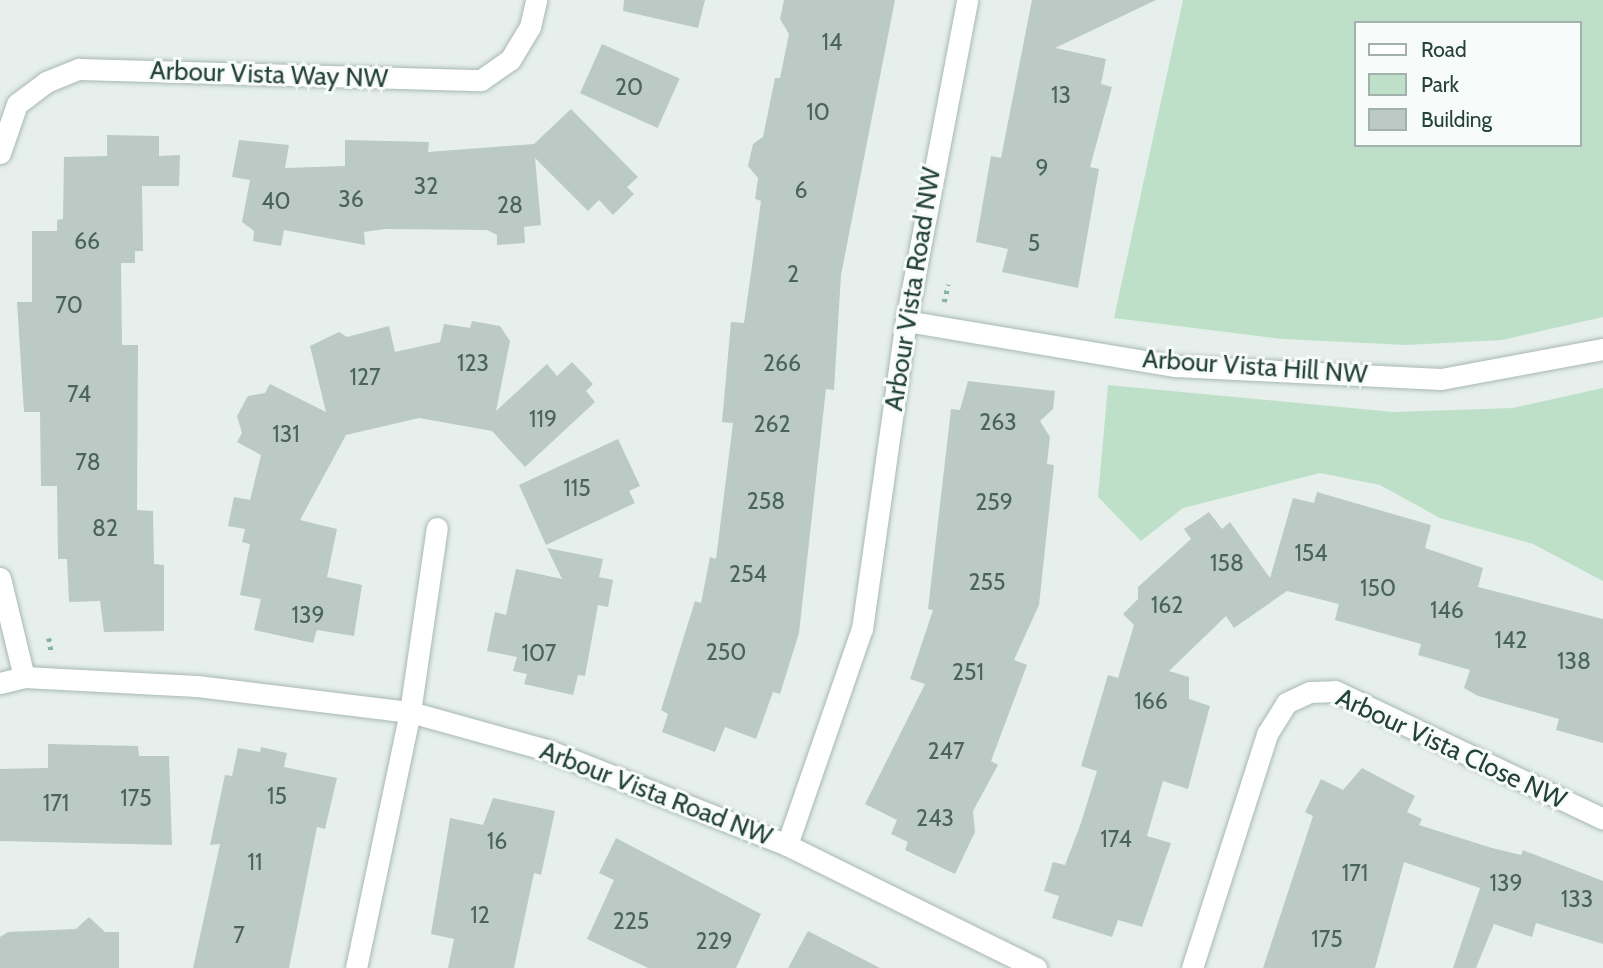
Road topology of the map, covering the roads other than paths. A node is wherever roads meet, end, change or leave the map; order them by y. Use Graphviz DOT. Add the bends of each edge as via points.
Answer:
graph roads {
  1 [pos="536,0"];
  2 [pos="967,0"];
  3 [pos="0,153"];
  4 [pos="906,321"];
  5 [pos="1603,349"];
  6 [pos="437,528"];
  7 [pos="0,578"];
  8 [pos="24,677"];
  9 [pos="0,683"];
  10 [pos="410,712"];
  11 [pos="1603,819"];
  12 [pos="788,845"];
  13 [pos="356,968"];
  14 [pos="1036,968"];
  15 [pos="1192,968"];
  1 -- 3 [label="street, Arbour Vista Way NW" via="530,27 510,60 481,80 79,69 46,82 17,104"];
  2 -- 4 [label="street, Arbour Vista Road NW"];
  4 -- 5 [label="street, Arbour Vista Hill NW" via="1175,366 1441,379"];
  4 -- 12 [label="street, Arbour Vista Road NW" via="862,629"];
  6 -- 10 [label="street"];
  7 -- 8 [label="street"];
  8 -- 9 [label="street, Arbour Vista Road NW"];
  8 -- 10 [label="street, Arbour Vista Road NW" via="197,686"];
  10 -- 12 [label="street, Arbour Vista Road NW" via="547,750"];
  10 -- 13 [label="street"];
  11 -- 15 [label="street, Arbour Vista Close NW" via="1335,691 1310,692 1286,703 1267,734"];
  12 -- 14 [label="street"];
}
